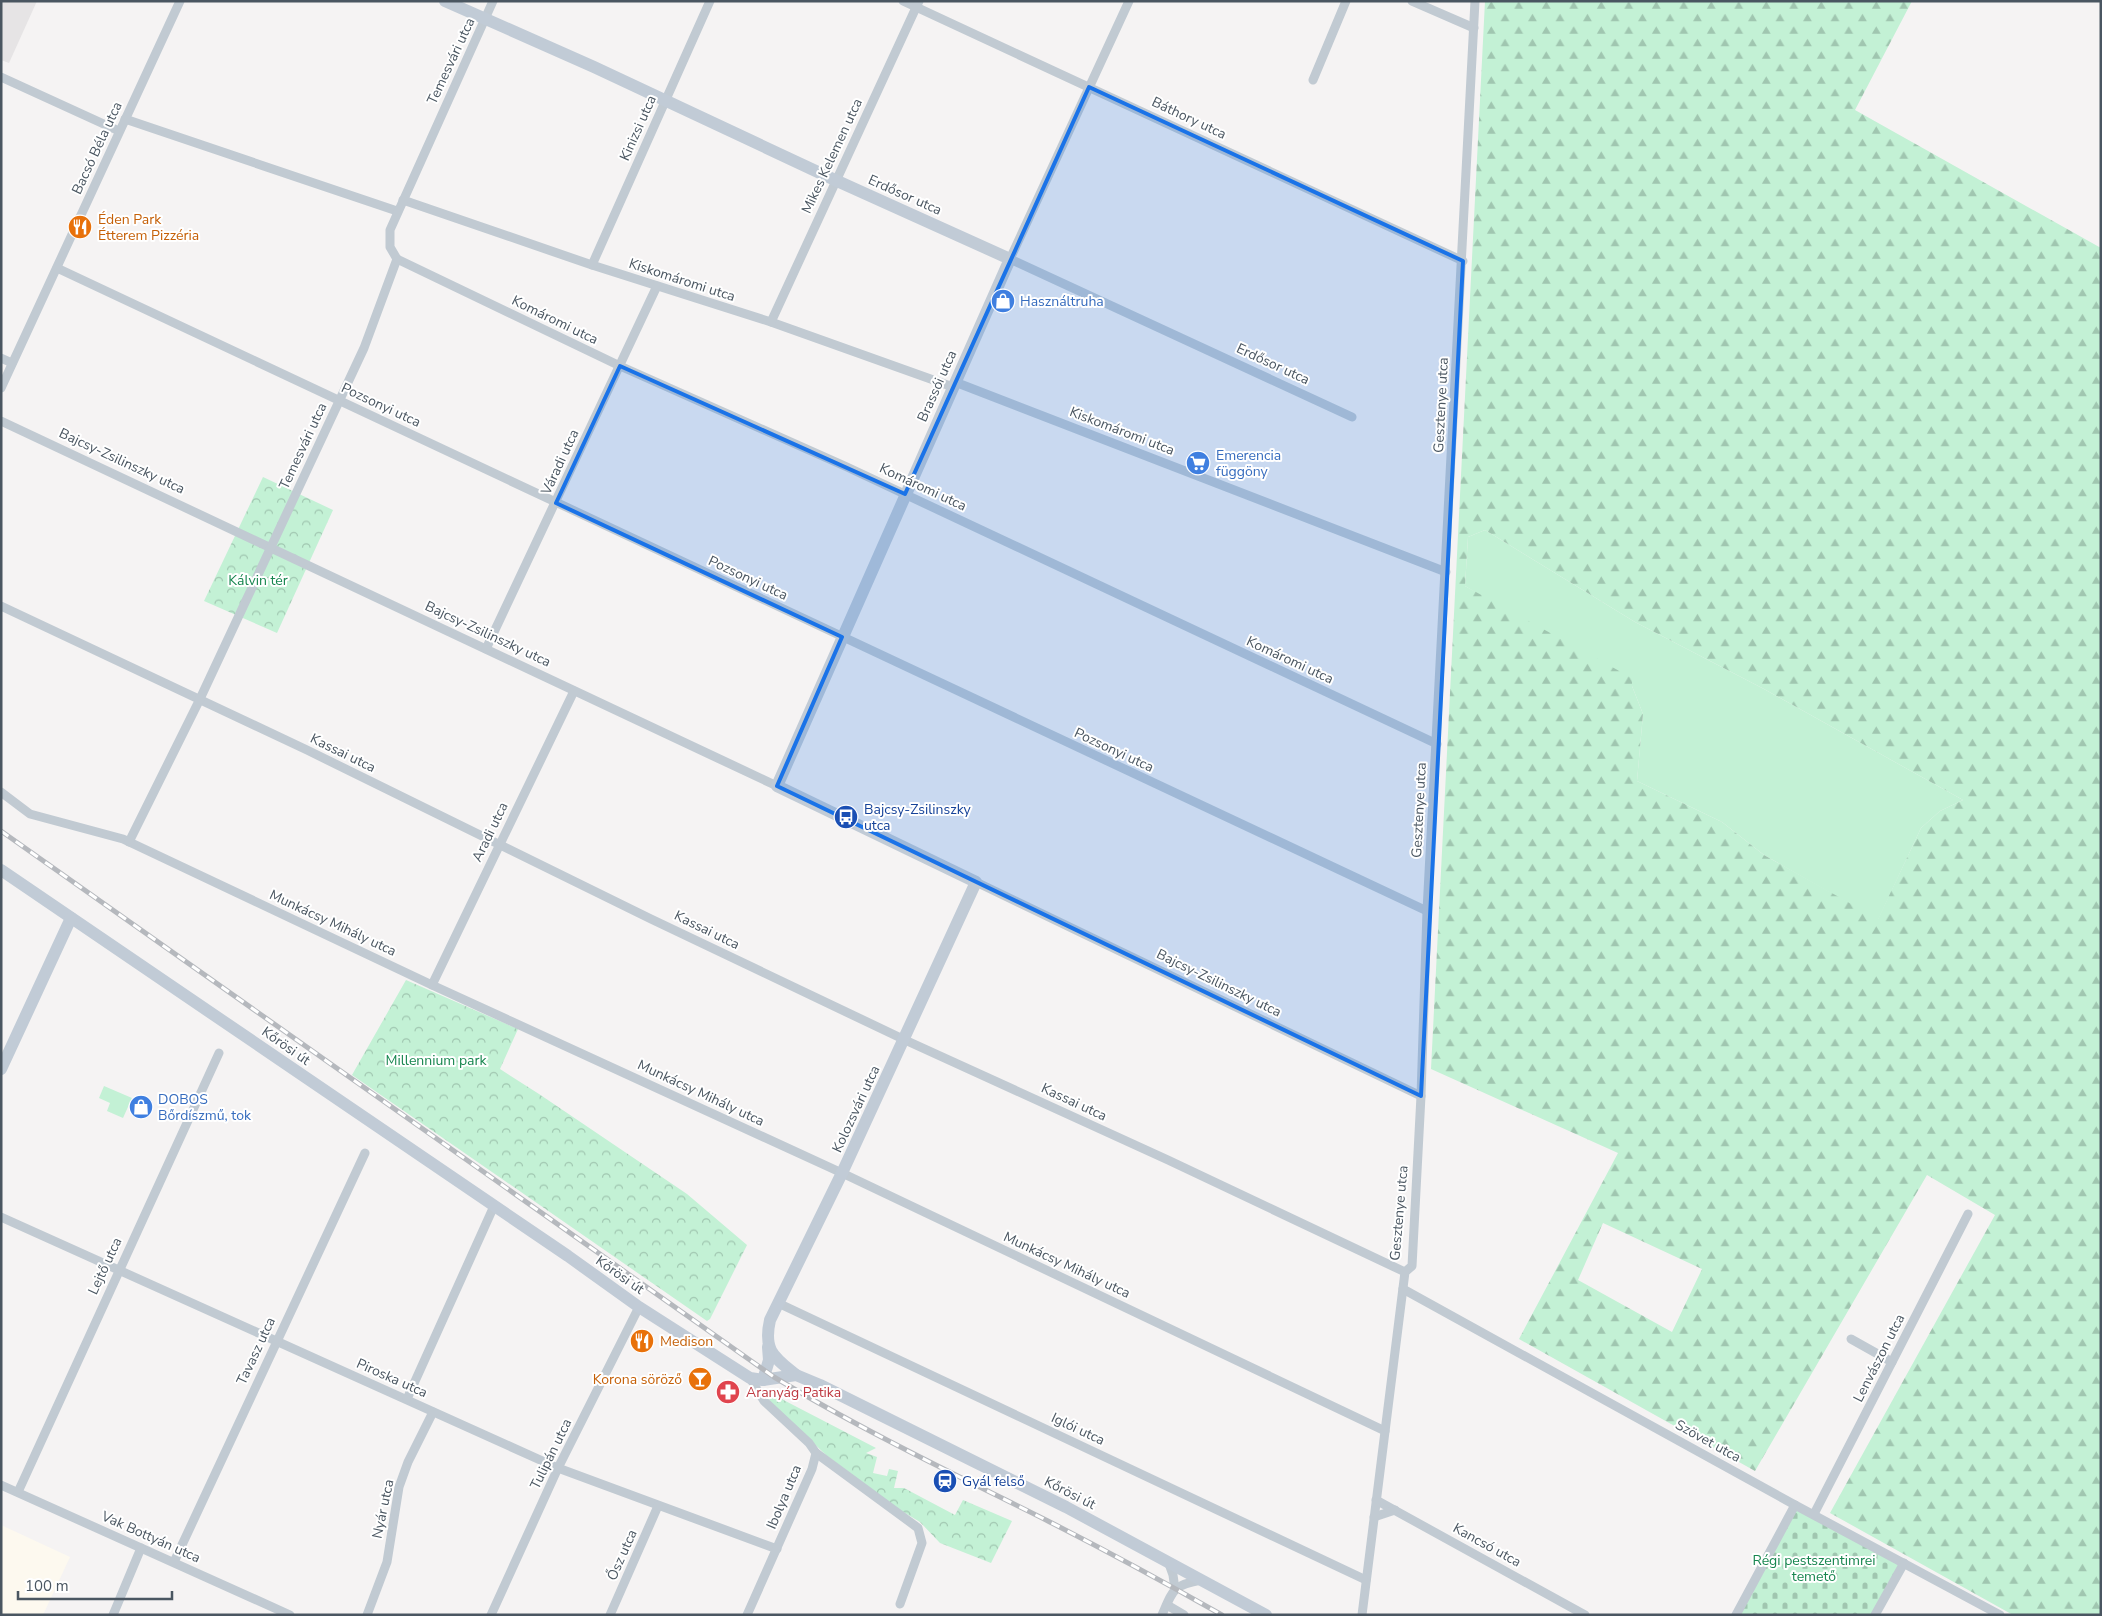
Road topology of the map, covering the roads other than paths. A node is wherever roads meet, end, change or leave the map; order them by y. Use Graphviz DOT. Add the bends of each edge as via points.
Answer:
graph roads {
  1 [pos="180,1"];
  2 [pos="445,1"];
  3 [pos="493,1"];
  4 [pos="710,1"];
  5 [pos="904,1"];
  6 [pos="1129,1"];
  7 [pos="1346,1"];
  8 [pos="1412,1"];
  9 [pos="1475,1"];
  10 [pos="917,4"];
  11 [pos="485,20"];
  12 [pos="1474,28"];
  13 [pos="1,77"];
  14 [pos="1312,80"];
  15 [pos="1089,87"];
  16 [pos="666,100"];
  17 [pos="125,119"];
  18 [pos="120,132"];
  19 [pos="835,180"];
  20 [pos="403,200"];
  21 [pos="397,211"];
  22 [pos="398,259"];
  23 [pos="1010,259"];
  24 [pos="1463,261"];
  25 [pos="592,265"];
  26 [pos="57,268"];
  27 [pos="657,286"];
  28 [pos="771,322"];
  29 [pos="1,358"];
  30 [pos="12,363"];
  31 [pos="620,366"];
  32 [pos="954,384"];
  33 [pos="1,388"];
  34 [pos="339,401"];
  35 [pos="1352,417"];
  36 [pos="1,421"];
  37 [pos="905,494"];
  38 [pos="556,503"];
  39 [pos="270,548"];
  40 [pos="1446,572"];
  41 [pos="1,606"];
  42 [pos="842,637"];
  43 [pos="486,650"];
  44 [pos="574,691"];
  45 [pos="199,701"];
  46 [pos="1436,744"];
  47 [pos="777,786"];
  48 [pos="1,792"];
  49 [pos="129,842"];
  50 [pos="500,844"];
  51 [pos="1,870"];
  52 [pos="976,882"];
  53 [pos="1427,911"];
  54 [pos="71,918"];
  55 [pos="432,985"];
  56 [pos="905,1040"];
  57 [pos="219,1053"];
  58 [pos="1,1070"];
  59 [pos="1421,1096"];
  60 [pos="365,1153"];
  61 [pos="842,1173"];
  62 [pos="494,1206"];
  63 [pos="1968,1214"];
  64 [pos="1,1217"];
  65 [pos="118,1269"];
  66 [pos="1405,1272"];
  67 [pos="1403,1289"];
  68 [pos="778,1303"];
  69 [pos="640,1306"];
  70 [pos="1851,1339"];
  71 [pos="276,1341"];
  72 [pos="768,1347"];
  73 [pos="1892,1362"];
  74 [pos="796,1376"];
  75 [pos="750,1378"];
  76 [pos="763,1380"];
  77 [pos="407,1400"];
  78 [pos="432,1412"];
  79 [pos="1385,1431"];
  80 [pos="816,1453"];
  81 [pos="558,1468"];
  82 [pos="1,1485"];
  83 [pos="18,1492"];
  84 [pos="1376,1500"];
  85 [pos="1796,1505"];
  86 [pos="658,1506"];
  87 [pos="1395,1510"];
  88 [pos="1814,1514"];
  89 [pos="1374,1517"];
  90 [pos="141,1548"];
  91 [pos="777,1548"];
  92 [pos="1168,1561"];
  93 [pos="174,1562"];
  94 [pos="1904,1563"];
  95 [pos="1202,1580"];
  96 [pos="1366,1580"];
  97 [pos="1175,1589"];
  98 [pos="900,1604"];
  99 [pos="1166,1605"];
  100 [pos="113,1615"];
  101 [pos="290,1615"];
  102 [pos="367,1615"];
  103 [pos="491,1615"];
  104 [pos="610,1615"];
  105 [pos="747,1615"];
  106 [pos="1162,1615"];
  107 [pos="1184,1615"];
  108 [pos="1266,1615"];
  109 [pos="1362,1615"];
  110 [pos="1585,1615"];
  111 [pos="1736,1615"];
  112 [pos="1875,1615"];
  113 [pos="2000,1615"];
  1 -- 17 [label="street, Bacsó Béla utca"];
  2 -- 11 [label="street, Erdősor utca"];
  3 -- 11 [label="street, Temesvári utca"];
  4 -- 16 [label="street, Kinizsi utca"];
  5 -- 10 [label="street, Báthory utca"];
  6 -- 15 [label="street, Brassói utca"];
  7 -- 14 [label="street"];
  8 -- 12 [label="street"];
  9 -- 12 [label="street, Gesztenye utca"];
  10 -- 15 [label="street, Báthory utca"];
  10 -- 19 [label="street, Mikes Kelemen utca"];
  11 -- 16 [label="street, Erdősor utca"];
  11 -- 20 [label="street, Temesvári utca"];
  12 -- 24 [label="street, Gesztenye utca"];
  13 -- 18 [label="street"];
  15 -- 23 [label="street, Brassói utca"];
  15 -- 24 [label="street, Báthory utca"];
  16 -- 19 [label="street, Erdősor utca"];
  16 -- 25 [label="street, Kinizsi utca"];
  17 -- 18 [label="street, Bacsó Béla utca"];
  17 -- 21 [label="street"];
  18 -- 26 [label="street, Bacsó Béla utca"];
  19 -- 23 [label="street, Erdősor utca"];
  19 -- 28 [label="street, Mikes Kelemen utca"];
  20 -- 21 [label="street, Temesvári utca"];
  20 -- 25 [label="street, Kiskomáromi utca"];
  21 -- 22 [label="street, Temesvári utca" via="390,230 390,246"];
  22 -- 31 [label="street, Komáromi utca"];
  22 -- 34 [label="street, Temesvári utca" via="364,348"];
  23 -- 32 [label="street, Brassói utca"];
  23 -- 35 [label="street, Erdősor utca"];
  24 -- 40 [label="street, Gesztenye utca"];
  25 -- 27 [label="street, Kiskomáromi utca"];
  26 -- 30 [label="street, Bacsó Béla utca"];
  26 -- 34 [label="street, Pozsonyi utca"];
  27 -- 28 [label="street, Kiskomáromi utca"];
  27 -- 31 [label="street, Váradi utca"];
  28 -- 32 [label="street, Kiskomáromi utca"];
  29 -- 30 [label="street"];
  30 -- 33 [label="street, Bacsó Béla utca"];
  31 -- 37 [label="street, Komáromi utca"];
  31 -- 38 [label="street, Váradi utca"];
  32 -- 37 [label="street, Brassói utca"];
  32 -- 40 [label="street, Kiskomáromi utca"];
  34 -- 38 [label="street, Pozsonyi utca"];
  34 -- 39 [label="street, Temesvári utca"];
  36 -- 39 [label="street, Bajcsy-Zsilinszky utca"];
  37 -- 42 [label="street, Brassói utca"];
  37 -- 46 [label="street, Komáromi utca"];
  38 -- 42 [label="street, Pozsonyi utca"];
  38 -- 43 [label="street, Váradi utca"];
  39 -- 43 [label="street, Bajcsy-Zsilinszky utca"];
  39 -- 45 [label="street, Temesvári utca"];
  40 -- 46 [label="street, Gesztenye utca"];
  41 -- 45 [label="street, Kassai utca"];
  42 -- 47 [label="street, Brassói utca"];
  42 -- 53 [label="street, Pozsonyi utca"];
  43 -- 44 [label="street, Bajcsy-Zsilinszky utca"];
  44 -- 47 [label="street, Bajcsy-Zsilinszky utca"];
  44 -- 50 [label="street, Aradi utca"];
  45 -- 49 [label="street, Temesvári utca"];
  45 -- 50 [label="street, Kassai utca"];
  46 -- 53 [label="street, Gesztenye utca"];
  47 -- 52 [label="street, Bajcsy-Zsilinszky utca"];
  48 -- 49 [label="street, Munkácsy Mihály utca" via="30,814"];
  49 -- 55 [label="street, Munkácsy Mihály utca"];
  50 -- 55 [label="street, Aradi utca"];
  50 -- 56 [label="street, Kassai utca"];
  51 -- 54 [label="street, Kőrösi út"];
  52 -- 56 [label="street, Kolozsvári utca"];
  52 -- 59 [label="street, Bajcsy-Zsilinszky utca"];
  53 -- 59 [label="street, Gesztenye utca"];
  54 -- 58 [label="street"];
  54 -- 62 [label="street, Kőrösi út"];
  55 -- 61 [label="street, Munkácsy Mihály utca"];
  56 -- 61 [label="street, Kolozsvári utca"];
  56 -- 66 [label="street, Kassai utca"];
  57 -- 65 [label="street, Lejtő utca"];
  59 -- 66 [label="street, Gesztenye utca" via="1412,1266"];
  60 -- 71 [label="street, Tavasz utca"];
  61 -- 68 [label="street, Kolozsvári utca"];
  61 -- 79 [label="street, Munkácsy Mihály utca"];
  62 -- 69 [label="street, Kőrösi út"];
  62 -- 77 [label="street"];
  63 -- 73 [label="street, Lenvászon utca"];
  64 -- 65 [label="street, Piroska utca"];
  65 -- 71 [label="street, Piroska utca"];
  65 -- 83 [label="street, Lejtő utca"];
  66 -- 67 [label="street, Gesztenye utca"];
  67 -- 79 [label="street, Gesztenye utca"];
  67 -- 85 [label="street, Szövet utca"];
  68 -- 72 [label="street, Kolozsvári utca" via="766,1335"];
  68 -- 96 [label="street, Iglói utca"];
  69 -- 75 [label="street, Kőrösi út"];
  69 -- 81 [label="street, Tulipán utca"];
  70 -- 73 [label="street"];
  71 -- 77 [label="street, Piroska utca"];
  71 -- 93 [label="street, Tavasz utca"];
  72 -- 74 [label="street" via="775,1358"];
  72 -- 76 [label="street, Kolozsvári utca" via="769,1360"];
  73 -- 88 [label="street, Lenvászon utca"];
  74 -- 76 [label="street, Kőrösi út"];
  74 -- 92 [label="street, Kőrösi út" via="844,1396"];
  75 -- 76 [label="street, Kőrösi út"];
  75 -- 80 [label="street, Ibolya utca" via="764,1401"];
  77 -- 78 [label="street, Piroska utca"];
  78 -- 81 [label="street, Piroska utca"];
  78 -- 102 [label="street, Nyár utca" via="400,1486 387,1562"];
  79 -- 84 [label="street, Gesztenye utca"];
  80 -- 91 [label="street, Ibolya utca"];
  80 -- 98 [label="street" via="918,1528 922,1543"];
  81 -- 86 [label="street, Piroska utca"];
  81 -- 103 [label="street, Tulipán utca"];
  82 -- 83 [label="street, Vak Bottyán utca"];
  83 -- 90 [label="street, Vak Bottyán utca"];
  84 -- 87 [label="street, Kancsó utca"];
  84 -- 89 [label="street, Gesztenye utca"];
  85 -- 88 [label="street, Szövet utca"];
  85 -- 111 [label="street"];
  86 -- 91 [label="street, Piroska utca"];
  86 -- 104 [label="street, Ősz utca"];
  87 -- 89 [label="street"];
  87 -- 110 [label="street, Kancsó utca"];
  88 -- 94 [label="street, Szövet utca"];
  89 -- 96 [label="street, Gesztenye utca"];
  90 -- 93 [label="street, Vak Bottyán utca"];
  90 -- 100 [label="street"];
  91 -- 105 [label="street, Ibolya utca"];
  92 -- 95 [label="street, Kőrösi út"];
  92 -- 97 [label="street"];
  93 -- 101 [label="street, Vak Bottyán utca"];
  94 -- 112 [label="street"];
  94 -- 113 [label="street, Szövet utca"];
  95 -- 97 [label="street" via="1185,1583"];
  95 -- 108 [label="street, Kőrösi út"];
  96 -- 109 [label="street, Gesztenye utca"];
  97 -- 99 [label="street"];
  99 -- 106 [label="street"];
  99 -- 107 [label="street"];
}
